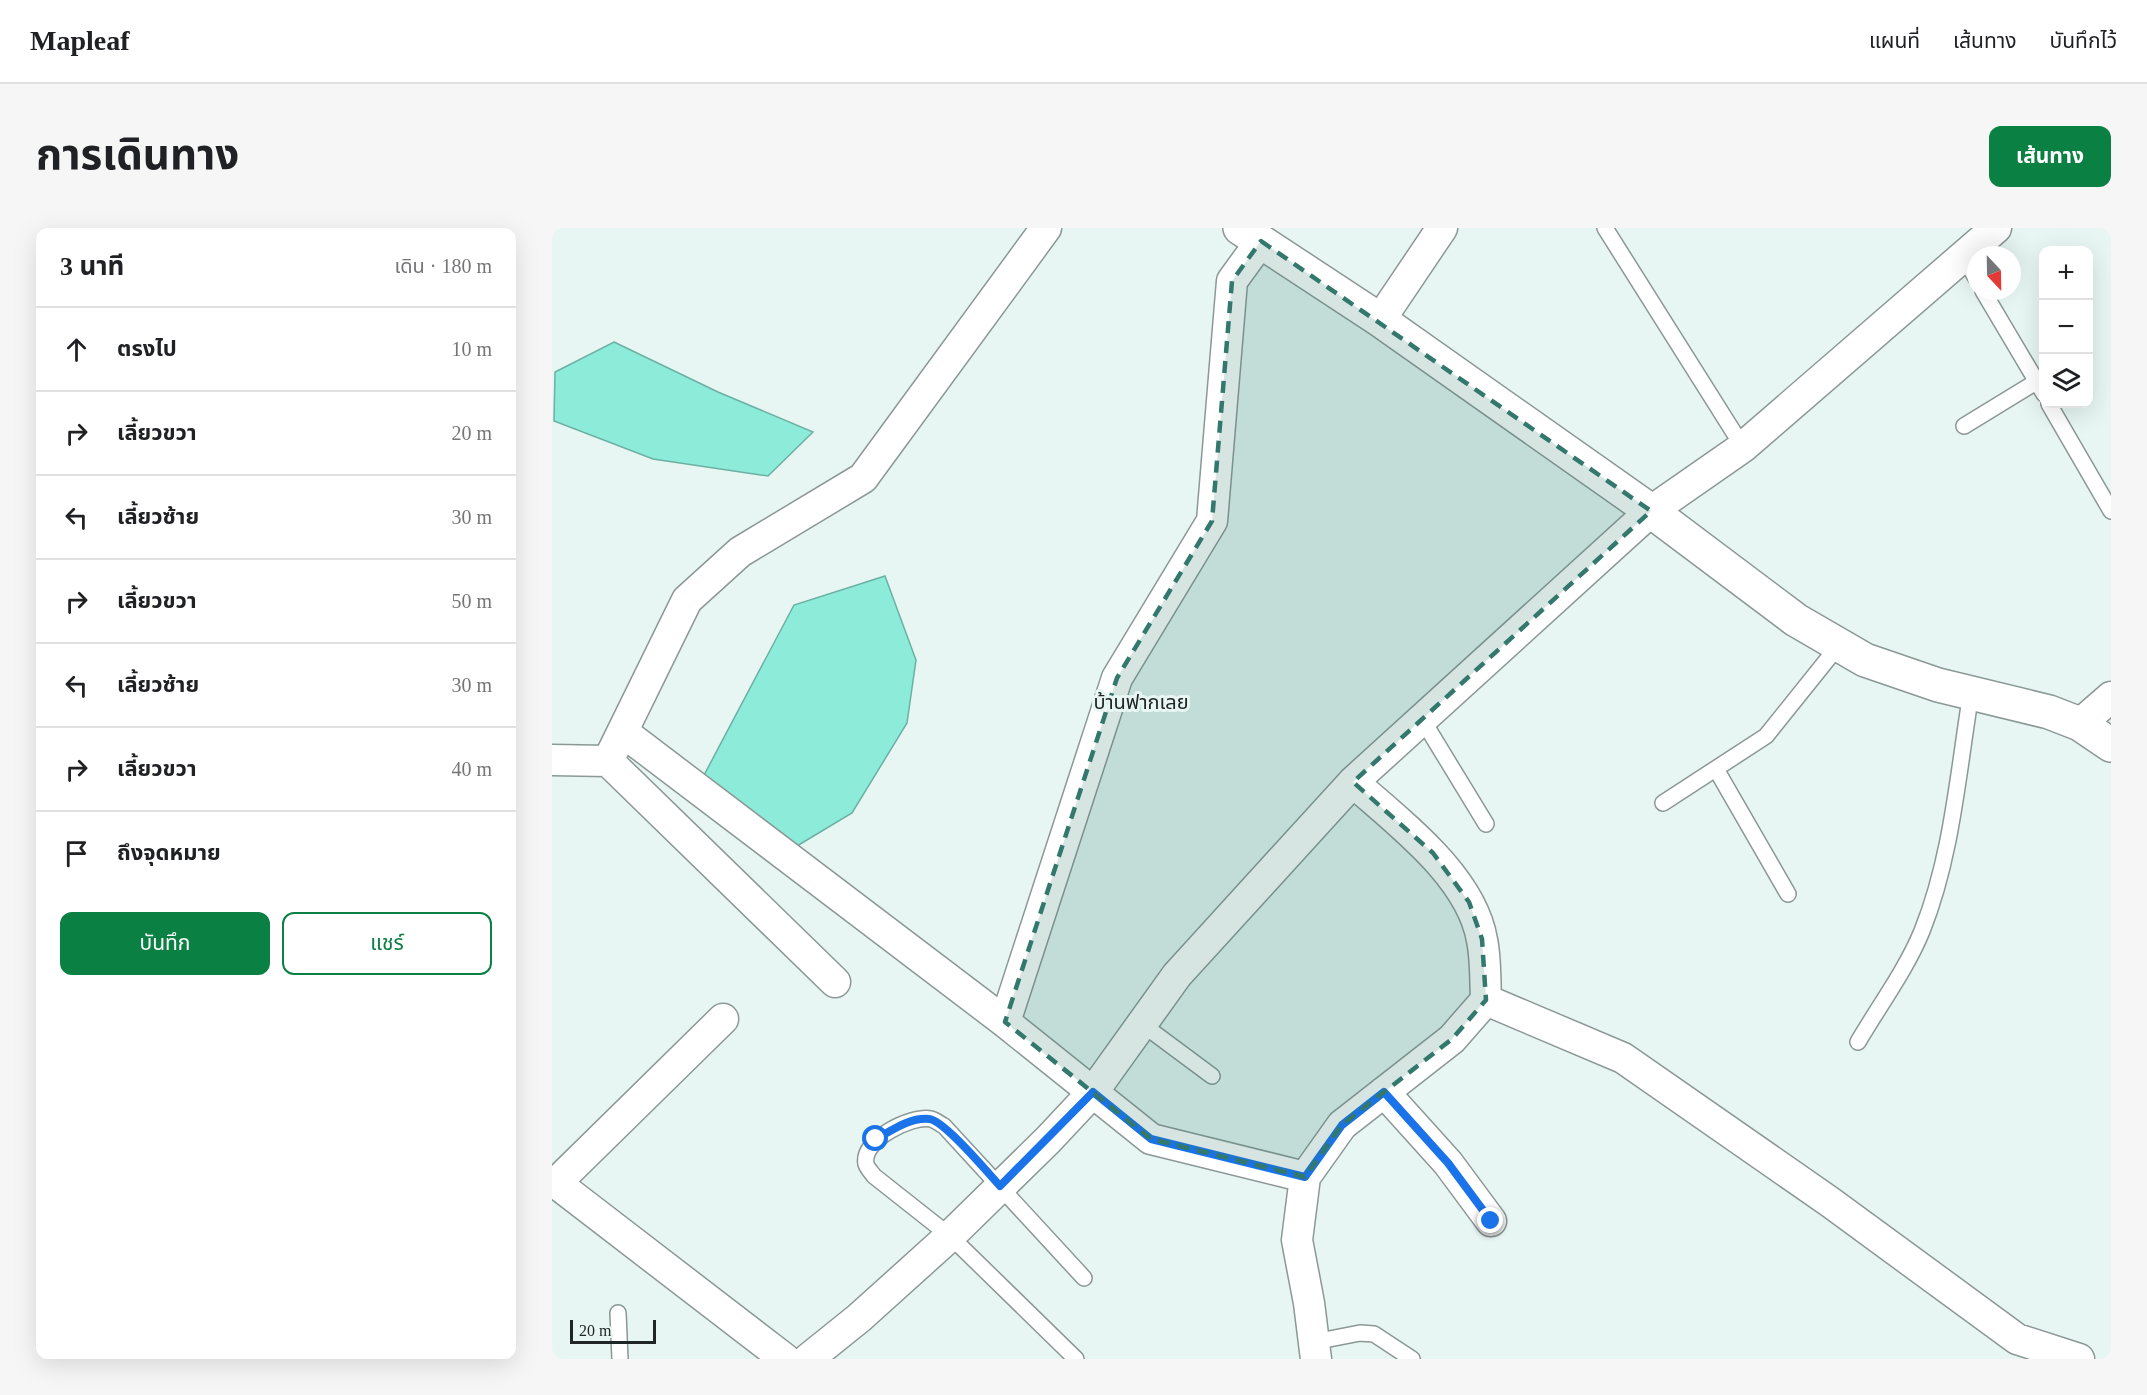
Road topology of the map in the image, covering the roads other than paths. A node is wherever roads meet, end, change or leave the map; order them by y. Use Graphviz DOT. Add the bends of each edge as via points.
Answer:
graph roads {
  1 [pos="1046,228"];
  2 [pos="1442,228"];
  3 [pos="1605,228"];
  4 [pos="1996,228"];
  5 [pos="1250,234"];
  6 [pos="1984,246"];
  7 [pos="1967,269"];
  8 [pos="1988,300"];
  9 [pos="1380,320"];
  10 [pos="2039,386"];
  11 [pos="2039,388"];
  12 [pos="2051,408"];
  13 [pos="1964,426"];
  14 [pos="1743,447"];
  15 [pos="1651,511"];
  16 [pos="2111,511"];
  17 [pos="1839,645"];
  18 [pos="1971,693"];
  19 [pos="2111,697"];
  20 [pos="1422,719"];
  21 [pos="2079,724"];
  22 [pos="623,732"];
  23 [pos="2111,745"];
  24 [pos="552,760"];
  25 [pos="608,761"];
  26 [pos="1716,769"];
  27 [pos="1353,782"];
  28 [pos="1662,803"];
  29 [pos="1486,824"];
  30 [pos="1788,894"];
  31 [pos="835,982"];
  32 [pos="1486,1000"];
  33 [pos="723,1019"];
  34 [pos="1005,1022"];
  35 [pos="1142,1024"];
  36 [pos="1858,1042"];
  37 [pos="1212,1076"];
  38 [pos="1093,1092"];
  39 [pos="1384,1092"];
  40 [pos="1305,1177"];
  41 [pos="1000,1186"];
  42 [pos="1491,1221"];
  43 [pos="950,1236"];
  44 [pos="1084,1278"];
  45 [pos="618,1312"];
  46 [pos="1315,1350"];
  47 [pos="620,1359"];
  48 [pos="785,1359"];
  49 [pos="808,1359"];
  50 [pos="1076,1359"];
  51 [pos="1412,1359"];
  52 [pos="2079,1359"];
  1 -- 22 [label="street" via="862,478 740,552 687,600"];
  2 -- 9 [label="street"];
  3 -- 14 [label="lane"];
  4 -- 6 [label="street"];
  5 -- 9 [label="main road"];
  5 -- 34 [label="street" via="1232,282 1212,521 1117,678"];
  7 -- 14 [label="street"];
  8 -- 10 [label="lane"];
  9 -- 15 [label="main road"];
  11 -- 13 [label="lane"];
  12 -- 16 [label="lane"];
  14 -- 15 [label="street"];
  15 -- 17 [label="main road" via="1796,620"];
  15 -- 20 [label="street"];
  17 -- 18 [label="main road" via="1865,660"];
  17 -- 26 [label="lane" via="1766,736"];
  18 -- 21 [label="main road" via="2049,711"];
  18 -- 36 [label="lane" via="1943,867 1921,932"];
  19 -- 21 [label="street"];
  20 -- 27 [label="street"];
  20 -- 29 [label="lane"];
  21 -- 23 [label="main road"];
  22 -- 25 [label="street"];
  22 -- 34 [label="street"];
  24 -- 25 [label="street"];
  25 -- 31 [label="street"];
  26 -- 28 [label="lane"];
  26 -- 30 [label="lane"];
  27 -- 32 [label="street" via="1433,853 1469,902 1482,939"];
  27 -- 35 [label="street" via="1177,975"];
  32 -- 39 [label="street" via="1452,1039"];
  32 -- 52 [label="street" via="1623,1058 2017,1339"];
  33 -- 48 [label="street" via="556,1183"];
  34 -- 38 [label="street"];
  35 -- 37 [label="lane"];
  35 -- 38 [label="street"];
  38 -- 40 [label="street" via="1151,1139"];
  38 -- 41 [label="street"];
  39 -- 40 [label="street" via="1342,1125"];
  39 -- 42 [label="street" via="1448,1163"];
  40 -- 46 [label="street" via="1297,1240"];
  41 -- 43 [label="street"];
  41 -- 43 [label="lane" via="944,1126 929,1119 906,1123 876,1139 867,1152 866,1164 874,1176"];
  41 -- 44 [label="lane"];
  43 -- 49 [label="street"];
  43 -- 50 [label="lane"];
  45 -- 47 [label="lane"];
  46 -- 51 [label="lane" via="1360,1333 1374,1334"];
}
